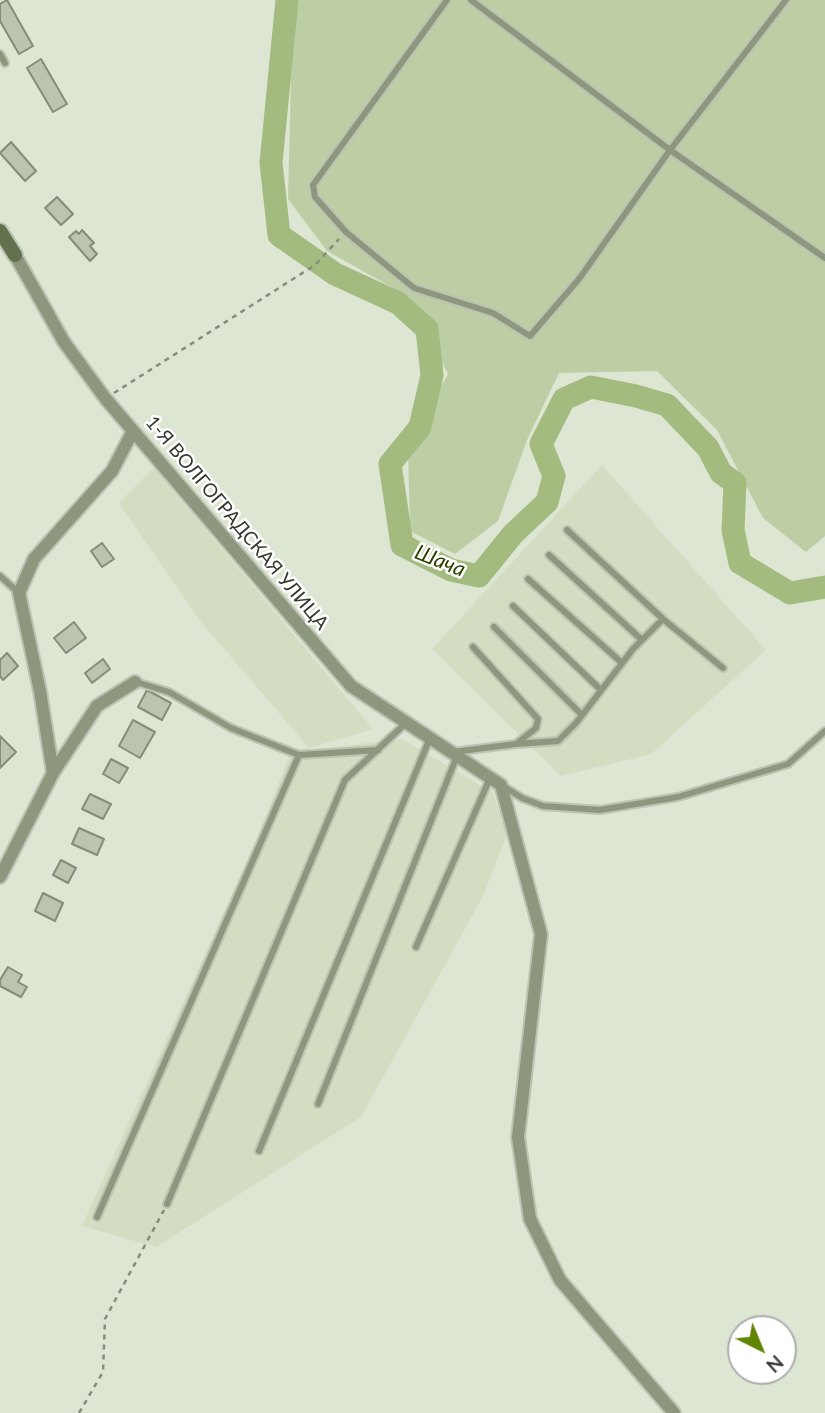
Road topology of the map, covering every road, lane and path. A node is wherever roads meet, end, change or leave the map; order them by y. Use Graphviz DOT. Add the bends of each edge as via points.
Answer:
graph roads {
  1 [pos="447,0"];
  2 [pos="471,0"];
  3 [pos="786,0"];
  4 [pos="0,54"];
  5 [pos="5,62"];
  6 [pos="670,150"];
  7 [pos="0,231"];
  8 [pos="346,232"];
  9 [pos="15,255"];
  10 [pos="825,258"];
  11 [pos="105,398"];
  12 [pos="133,431"];
  13 [pos="567,530"];
  14 [pos="549,555"];
  15 [pos="0,576"];
  16 [pos="527,579"];
  17 [pos="19,593"];
  18 [pos="513,606"];
  19 [pos="663,619"];
  20 [pos="494,627"];
  21 [pos="642,640"];
  22 [pos="473,647"];
  23 [pos="622,663"];
  24 [pos="723,668"];
  25 [pos="135,682"];
  26 [pos="601,690"];
  27 [pos="582,715"];
  28 [pos="407,723"];
  29 [pos="825,731"];
  30 [pos="430,738"];
  31 [pos="516,744"];
  32 [pos="378,750"];
  33 [pos="454,754"];
  34 [pos="299,755"];
  35 [pos="53,774"];
  36 [pos="496,781"];
  37 [pos="0,877"];
  38 [pos="416,947"];
  39 [pos="318,1104"];
  40 [pos="259,1151"];
  41 [pos="167,1204"];
  42 [pos="97,1217"];
  43 [pos="79,1413"];
  44 [pos="674,1413"];
  1 -- 8 [label="lane" via="313,185 315,197"];
  2 -- 6 [label="lane"];
  3 -- 6 [label="lane"];
  4 -- 5 [label="lane"];
  6 -- 8 [label="lane" via="579,279 530,336 493,313 414,288"];
  6 -- 10 [label="lane"];
  7 -- 9 [label="street, 1-Я ВОЛГОГРАДСКАЯ УЛИЦА"];
  8 -- 11 [label="path" via="314,265"];
  9 -- 11 [label="street, 1-Я ВОЛГОГРАДСКАЯ УЛИЦА" via="64,342"];
  11 -- 12 [label="street, 1-Я ВОЛГОГРАДСКАЯ УЛИЦА"];
  12 -- 17 [label="street" via="112,471 34,559"];
  12 -- 28 [label="street, 1-Я ВОЛГОГРАДСКАЯ УЛИЦА" via="351,687"];
  13 -- 19 [label="lane"];
  14 -- 21 [label="lane"];
  15 -- 17 [label="lane"];
  16 -- 23 [label="lane"];
  17 -- 35 [label="street"];
  18 -- 26 [label="lane"];
  19 -- 21 [label="lane"];
  19 -- 24 [label="lane"];
  20 -- 27 [label="lane"];
  21 -- 23 [label="lane"];
  22 -- 31 [label="lane" via="538,719 537,728"];
  23 -- 26 [label="lane"];
  25 -- 34 [label="lane" via="169,692 231,728"];
  25 -- 35 [label="street" via="97,706"];
  26 -- 27 [label="lane"];
  27 -- 31 [label="lane" via="558,741"];
  28 -- 30 [label="street, 1-Я ВОЛГОГРАДСКАЯ УЛИЦА"];
  28 -- 32 [label="lane"];
  29 -- 36 [label="lane" via="788,764 678,797 600,810 543,806"];
  30 -- 33 [label="street, 1-Я ВОЛГОГРАДСКАЯ УЛИЦА"];
  30 -- 40 [label="lane"];
  31 -- 33 [label="lane"];
  32 -- 34 [label="lane"];
  32 -- 41 [label="lane" via="345,780"];
  33 -- 36 [label="street, 1-Я ВОЛГОГРАДСКАЯ УЛИЦА"];
  33 -- 39 [label="lane"];
  34 -- 42 [label="lane"];
  35 -- 37 [label="street"];
  36 -- 38 [label="lane"];
  36 -- 44 [label="street" via="541,934 518,1137 530,1219 560,1280"];
  41 -- 43 [label="path" via="105,1319 103,1372"];
}
